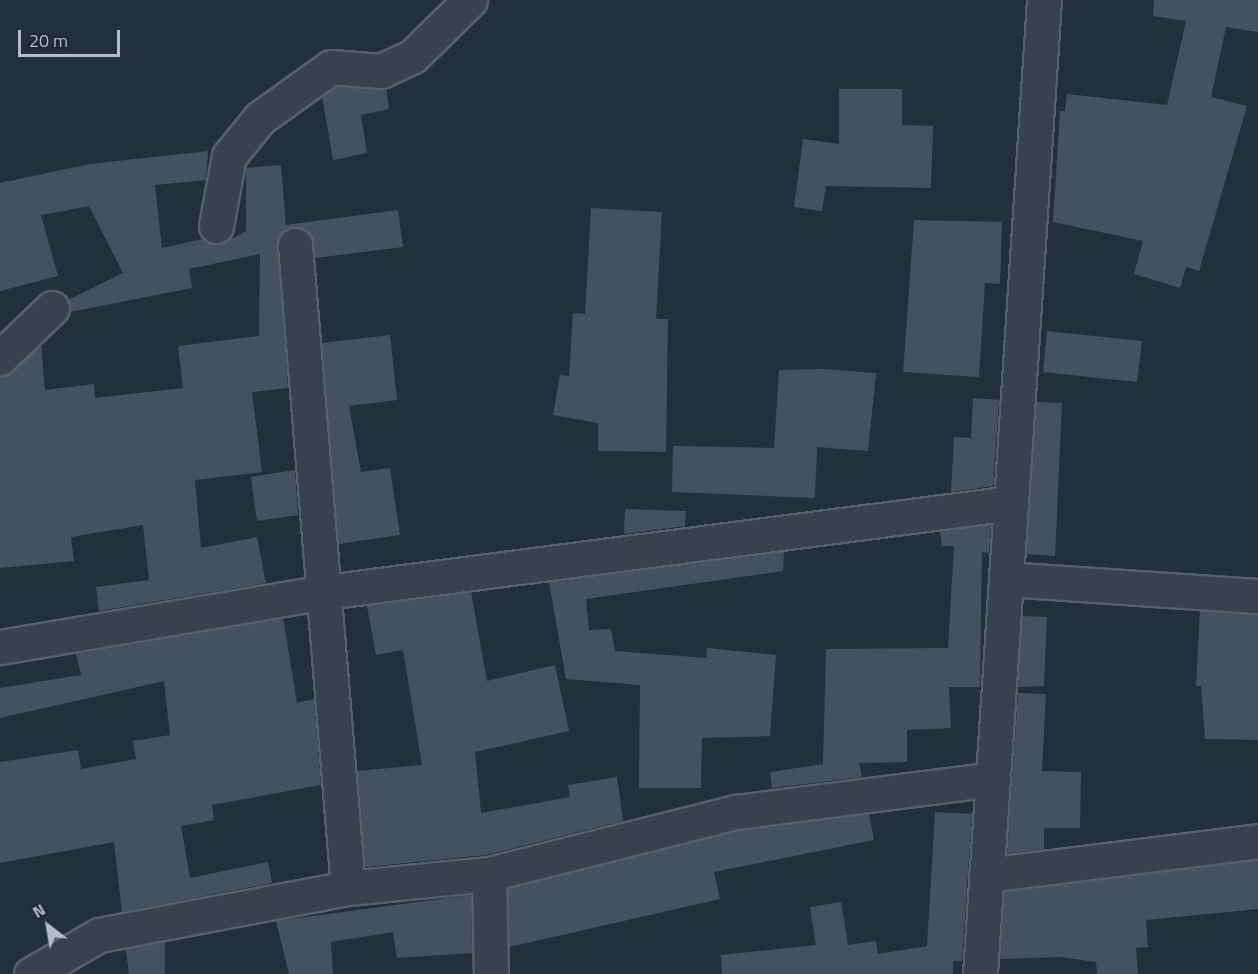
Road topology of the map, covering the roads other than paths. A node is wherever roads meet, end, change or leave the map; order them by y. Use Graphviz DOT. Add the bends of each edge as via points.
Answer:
graph roads {
  1 [pos="470,0"];
  2 [pos="1044,0"];
  3 [pos="216,226"];
  4 [pos="295,245"];
  5 [pos="52,308"];
  6 [pos="0,358"];
  7 [pos="1011,503"];
  8 [pos="1006,579"];
  9 [pos="326,592"];
  10 [pos="1258,596"];
  11 [pos="0,647"];
  12 [pos="993,778"];
  13 [pos="1258,841"];
  14 [pos="489,874"];
  15 [pos="986,875"];
  16 [pos="348,888"];
  17 [pos="31,974"];
  18 [pos="491,974"];
  19 [pos="980,974"];
  1 -- 3 [label="street" via="413,56 381,71 331,67 260,118 229,156"];
  2 -- 7 [label="street"];
  4 -- 9 [label="street"];
  5 -- 6 [label="street"];
  7 -- 8 [label="street"];
  7 -- 9 [label="street"];
  8 -- 10 [label="street"];
  8 -- 12 [label="street"];
  9 -- 11 [label="street"];
  9 -- 16 [label="street"];
  12 -- 14 [label="street" via="736,812"];
  12 -- 15 [label="street"];
  13 -- 15 [label="street"];
  14 -- 16 [label="street"];
  14 -- 18 [label="street"];
  15 -- 19 [label="street"];
  16 -- 17 [label="street" via="99,935"];
}
